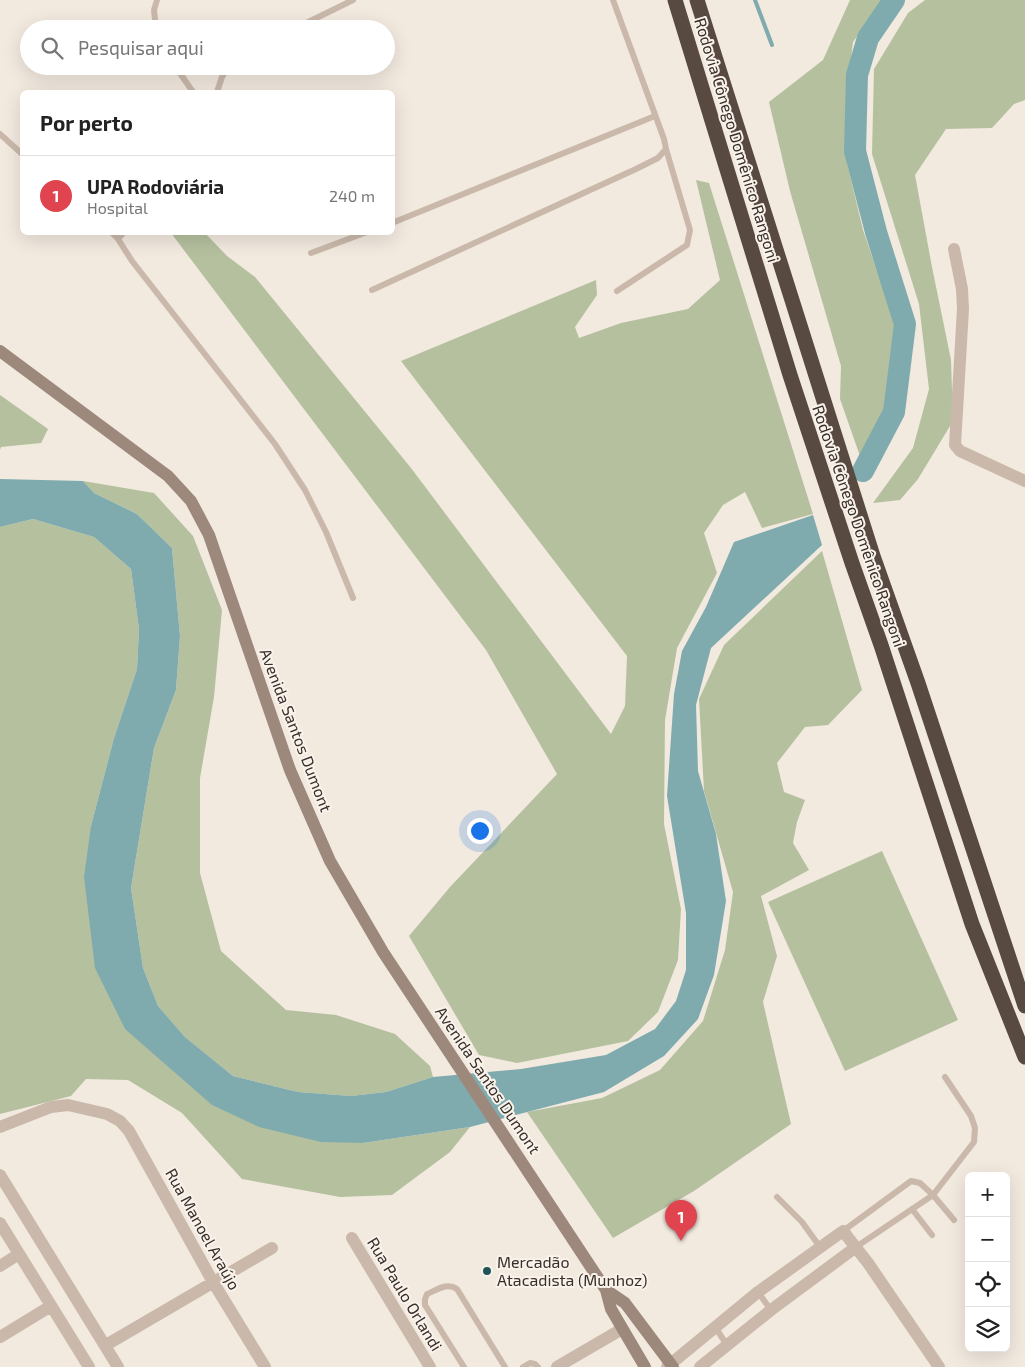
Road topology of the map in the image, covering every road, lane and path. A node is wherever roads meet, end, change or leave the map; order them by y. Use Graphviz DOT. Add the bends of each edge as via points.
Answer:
graph roads {
  1 [pos="157,0"];
  2 [pos="353,0"];
  3 [pos="613,0"];
  4 [pos="667,0"];
  5 [pos="676,0"];
  6 [pos="696,0"];
  7 [pos="155,20"];
  8 [pos="312,20"];
  9 [pos="686,33"];
  10 [pos="181,75"];
  11 [pos="223,75"];
  12 [pos="192,90"];
  13 [pos="218,90"];
  14 [pos="655,116"];
  15 [pos="0,134"];
  16 [pos="666,148"];
  17 [pos="20,152"];
  18 [pos="395,222"];
  19 [pos="113,235"];
  20 [pos="121,235"];
  21 [pos="359,235"];
  22 [pos="118,239"];
  23 [pos="954,249"];
  24 [pos="311,253"];
  25 [pos="372,290"];
  26 [pos="617,291"];
  27 [pos="0,352"];
  28 [pos="1025,481"];
  29 [pos="353,598"];
  30 [pos="1025,1006"];
  31 [pos="1025,1057"];
  32 [pos="945,1077"];
  33 [pos="0,1127"];
  34 [pos="0,1175"];
  35 [pos="933,1195"];
  36 [pos="777,1197"];
  37 [pos="912,1209"];
  38 [pos="954,1220"];
  39 [pos="0,1223"];
  40 [pos="843,1231"];
  41 [pos="932,1235"];
  42 [pos="352,1238"];
  43 [pos="820,1247"];
  44 [pos="856,1247"];
  45 [pos="272,1248"];
  46 [pos="19,1254"];
  47 [pos="0,1266"];
  48 [pos="213,1282"];
  49 [pos="606,1290"];
  50 [pos="758,1292"];
  51 [pos="51,1306"];
  52 [pos="771,1310"];
  53 [pos="715,1327"];
  54 [pos="622,1329"];
  55 [pos="0,1337"];
  56 [pos="727,1345"];
  57 [pos="106,1346"];
  58 [pos="86,1366"];
  59 [pos="670,1366"];
  60 [pos="118,1367"];
  61 [pos="265,1367"];
  62 [pos="430,1367"];
  63 [pos="464,1367"];
  64 [pos="505,1367"];
  65 [pos="523,1367"];
  66 [pos="538,1367"];
  67 [pos="557,1367"];
  68 [pos="645,1367"];
  69 [pos="700,1367"];
  70 [pos="939,1367"];
  1 -- 7 [label="lane"];
  2 -- 8 [label="lane"];
  3 -- 14 [label="lane"];
  4 -- 9 [label="highway" via="675,21"];
  5 -- 9 [label="highway, Rodovia Cônego Domênico Rangoni"];
  6 -- 30 [label="highway, Rodovia Cônego Domênico Rangoni" via="873,556"];
  9 -- 31 [label="highway, Rodovia Cônego Domênico Rangoni" via="790,375 852,563 972,924"];
  10 -- 12 [label="lane"];
  11 -- 13 [label="lane"];
  14 -- 16 [label="lane"];
  14 -- 18 [label="lane"];
  15 -- 17 [label="lane"];
  16 -- 25 [label="lane" via="658,158 636,169"];
  16 -- 26 [label="lane" via="690,230 687,245"];
  19 -- 22 [label="lane"];
  20 -- 22 [label="lane"];
  21 -- 24 [label="lane"];
  22 -- 29 [label="lane" via="142,275 275,444 305,490"];
  23 -- 28 [label="street" via="964,309 955,445 960,451"];
  27 -- 49 [label="main road, Avenida Santos Dumont" via="168,476 191,501 209,536 290,770 330,861 383,952"];
  32 -- 35 [label="lane" via="971,1116 975,1128 974,1142"];
  33 -- 48 [label="street, Rua Manoel Araújo" via="51,1107 68,1105 108,1114 120,1121 129,1131"];
  34 -- 57 [label="street"];
  35 -- 37 [label="lane"];
  35 -- 38 [label="lane"];
  35 -- 40 [label="lane" via="920,1182 911,1181"];
  36 -- 43 [label="lane" via="802,1222"];
  37 -- 41 [label="lane"];
  37 -- 44 [label="lane"];
  39 -- 46 [label="street"];
  40 -- 43 [label="street"];
  40 -- 44 [label="street"];
  42 -- 62 [label="street, Rua Paulo Orlandi"];
  43 -- 50 [label="street"];
  44 -- 52 [label="street"];
  44 -- 70 [label="street"];
  45 -- 48 [label="street"];
  46 -- 47 [label="street"];
  46 -- 51 [label="street"];
  48 -- 57 [label="street"];
  48 -- 61 [label="street, Rua Manoel Araújo"];
  49 -- 54 [label="main road, Avenida Santos Dumont" via="611,1309"];
  49 -- 59 [label="main road, Avenida Santos Dumont" via="625,1303"];
  50 -- 52 [label="lane"];
  50 -- 53 [label="street"];
  51 -- 55 [label="street"];
  51 -- 58 [label="street"];
  52 -- 56 [label="street"];
  53 -- 56 [label="lane"];
  53 -- 59 [label="street"];
  54 -- 67 [label="street"];
  54 -- 68 [label="main road, Avenida Santos Dumont"];
  56 -- 69 [label="street"];
  57 -- 60 [label="street"];
  63 -- 64 [label="lane" via="425,1304 427,1294 448,1286 457,1289"];
  65 -- 66 [label="lane" via="530,1363"];
}
